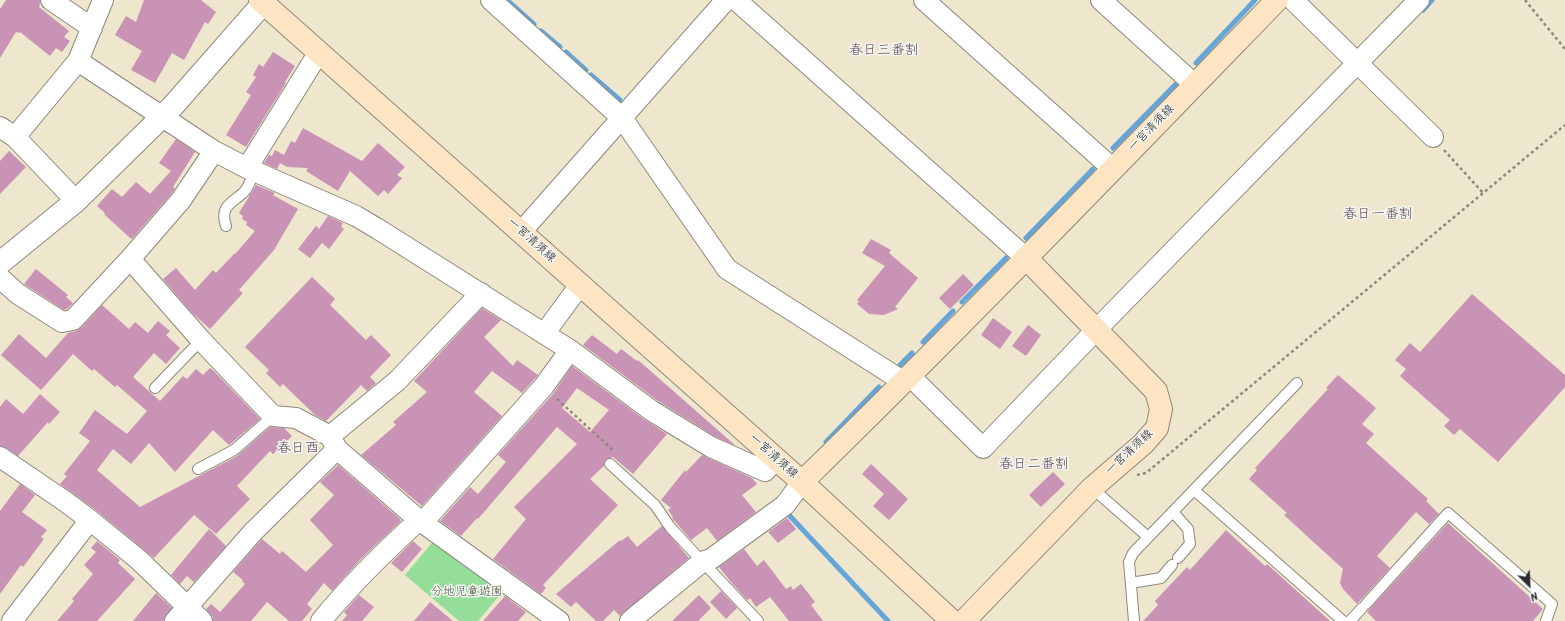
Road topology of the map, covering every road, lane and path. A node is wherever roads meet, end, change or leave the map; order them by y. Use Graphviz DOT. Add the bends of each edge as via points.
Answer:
graph roads {
  1 [pos="51,0"];
  2 [pos="103,0"];
  3 [pos="491,0"];
  4 [pos="726,0"];
  5 [pos="736,0"];
  6 [pos="924,0"];
  7 [pos="1101,0"];
  8 [pos="1277,0"];
  9 [pos="1293,0"];
  10 [pos="1419,0"];
  11 [pos="1525,0"];
  12 [pos="263,1"];
  13 [pos="92,28"];
  14 [pos="1565,48"];
  15 [pos="319,52"];
  16 [pos="78,61"];
  17 [pos="1357,62"];
  18 [pos="1195,85"];
  19 [pos="162,116"];
  20 [pos="622,118"];
  21 [pos="1565,125"];
  22 [pos="8,132"];
  23 [pos="1433,137"];
  24 [pos="214,151"];
  25 [pos="251,169"];
  26 [pos="1113,169"];
  27 [pos="1484,194"];
  28 [pos="76,201"];
  29 [pos="226,226"];
  30 [pos="521,232"];
  31 [pos="1026,258"];
  32 [pos="130,259"];
  33 [pos="0,263"];
  34 [pos="0,278"];
  35 [pos="580,285"];
  36 [pos="481,293"];
  37 [pos="1096,330"];
  38 [pos="544,334"];
  39 [pos="201,340"];
  40 [pos="570,350"];
  41 [pos="907,379"];
  42 [pos="1297,383"];
  43 [pos="544,386"];
  44 [pos="155,388"];
  45 [pos="274,416"];
  46 [pos="333,442"];
  47 [pos="1,460"];
  48 [pos="776,460"];
  49 [pos="610,464"];
  50 [pos="1119,465"];
  51 [pos="198,468"];
  52 [pos="802,482"];
  53 [pos="1092,488"];
  54 [pos="1194,490"];
  55 [pos="1173,512"];
  56 [pos="90,520"];
  57 [pos="421,521"];
  58 [pos="1148,537"];
  59 [pos="702,562"];
  60 [pos="1131,583"];
  61 [pos="181,614"];
  62 [pos="12,621"];
  63 [pos="202,621"];
  64 [pos="321,621"];
  65 [pos="559,621"];
  66 [pos="630,621"];
  67 [pos="758,621"];
  68 [pos="952,621"];
  69 [pos="964,621"];
  70 [pos="1134,621"];
  71 [pos="1343,621"];
  72 [pos="1350,621"];
  73 [pos="1546,621"];
  1 -- 13 [label="street"];
  2 -- 13 [label="street"];
  3 -- 20 [label="street"];
  4 -- 20 [label="street"];
  5 -- 31 [label="street"];
  6 -- 26 [label="street"];
  7 -- 18 [label="street"];
  8 -- 18 [label="main road, 一宮清須線"];
  9 -- 17 [label="street"];
  10 -- 17 [label="street"];
  11 -- 14 [label="path"];
  12 -- 15 [label="main road, 一宮清須線"];
  12 -- 19 [label="street"];
  13 -- 16 [label="street"];
  15 -- 25 [label="street"];
  15 -- 30 [label="main road, 一宮清須線"];
  16 -- 19 [label="street"];
  16 -- 22 [label="street"];
  17 -- 23 [label="street"];
  17 -- 37 [label="street"];
  18 -- 26 [label="main road, 一宮清須線"];
  19 -- 24 [label="street"];
  19 -- 28 [label="street"];
  20 -- 30 [label="street"];
  20 -- 41 [label="street" via="727,269"];
  21 -- 27 [label="path"];
  22 -- 28 [label="street"];
  23 -- 27 [label="path"];
  24 -- 25 [label="street"];
  24 -- 32 [label="street" via="181,200"];
  25 -- 29 [label="lane" via="245,190 225,209 223,217"];
  25 -- 36 [label="street" via="372,225"];
  26 -- 31 [label="main road, 一宮清須線"];
  27 -- 50 [label="path" via="1146,473 1137,475"];
  28 -- 33 [label="street"];
  30 -- 35 [label="main road, 一宮清須線"];
  31 -- 37 [label="main road, 一宮清須線"];
  31 -- 41 [label="main road, 一宮清須線"];
  32 -- 34 [label="street" via="73,320 62,322 18,294"];
  32 -- 39 [label="street"];
  35 -- 38 [label="street"];
  35 -- 48 [label="main road, 一宮清須線"];
  36 -- 38 [label="street"];
  36 -- 46 [label="street" via="397,381"];
  37 -- 41 [label="street" via="983,448"];
  37 -- 50 [label="main road, 一宮清須線" via="1156,391 1161,409 1157,428"];
  38 -- 40 [label="street"];
  39 -- 44 [label="lane"];
  39 -- 45 [label="street"];
  40 -- 43 [label="street"];
  40 -- 48 [label="street" via="652,411 711,447 765,471"];
  41 -- 52 [label="main road, 一宮清須線"];
  42 -- 54 [label="lane"];
  43 -- 49 [label="path" via="617,453"];
  43 -- 57 [label="street"];
  45 -- 46 [label="street" via="296,418"];
  45 -- 51 [label="lane" via="234,450"];
  46 -- 57 [label="street"];
  46 -- 61 [label="street"];
  47 -- 56 [label="street"];
  48 -- 52 [label="main road, 一宮清須線"];
  49 -- 59 [label="lane" via="655,505 670,527"];
  50 -- 53 [label="main road, 一宮清須線"];
  52 -- 59 [label="street" via="785,505 711,559"];
  52 -- 68 [label="main road, 一宮清須線"];
  53 -- 58 [label="lane"];
  53 -- 69 [label="main road, 一宮清須線"];
  54 -- 55 [label="lane"];
  54 -- 71 [label="lane"];
  55 -- 58 [label="lane"];
  55 -- 60 [label="lane" via="1188,529 1190,544 1161,578"];
  56 -- 61 [label="street" via="139,560"];
  56 -- 62 [label="street"];
  57 -- 64 [label="street" via="382,554 342,594"];
  57 -- 65 [label="street"];
  58 -- 60 [label="lane" via="1133,553 1129,562"];
  59 -- 66 [label="street"];
  59 -- 67 [label="lane"];
  60 -- 70 [label="lane"];
  61 -- 63 [label="street"];
  72 -- 73 [label="lane" via="1448,513 1552,604"];
}
